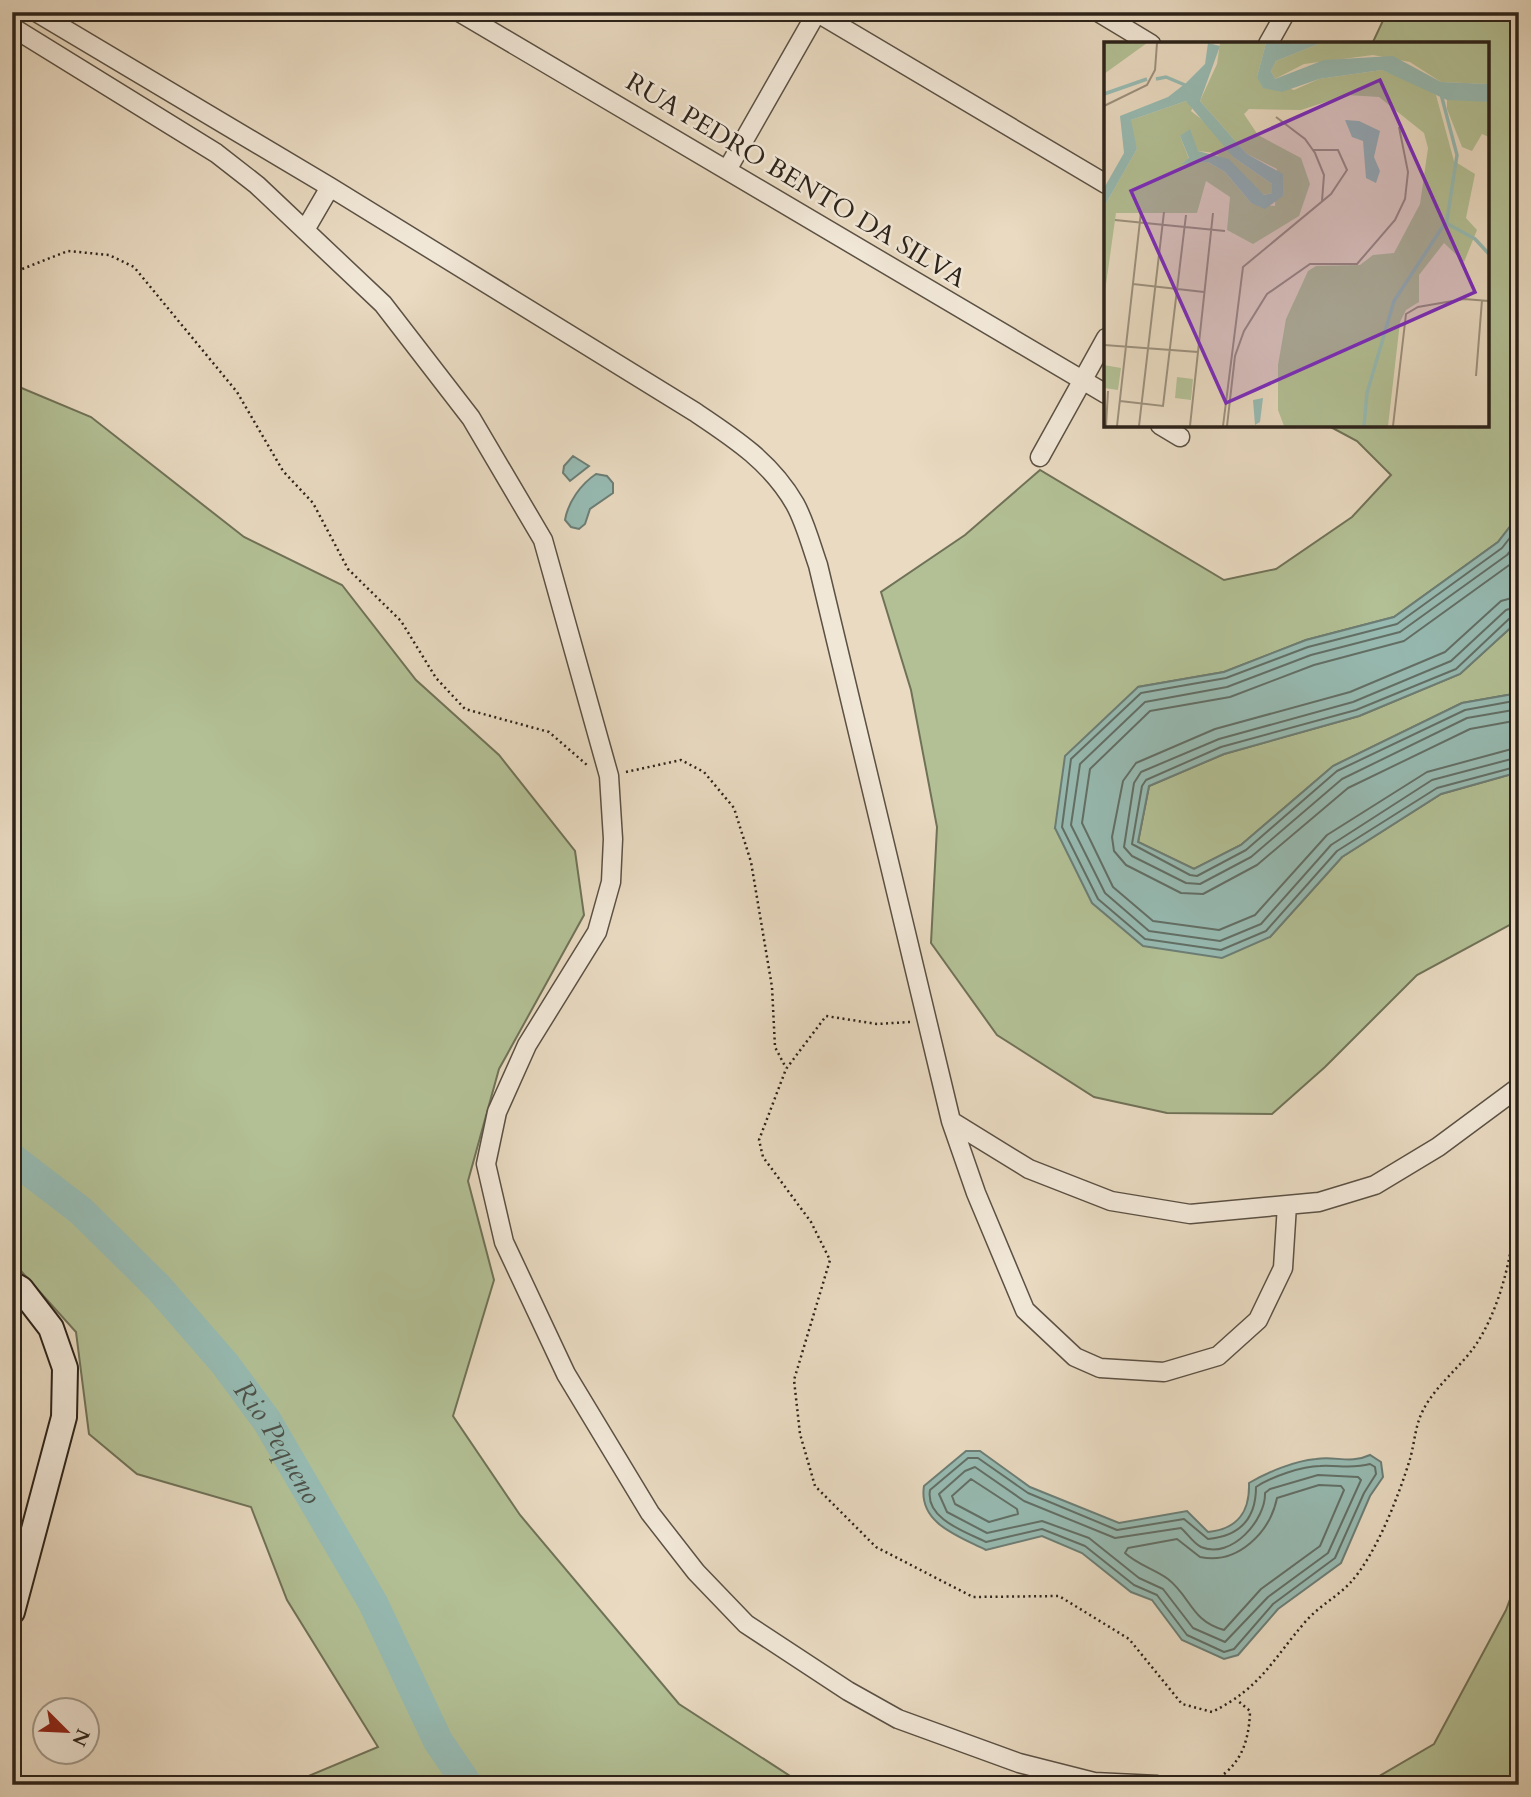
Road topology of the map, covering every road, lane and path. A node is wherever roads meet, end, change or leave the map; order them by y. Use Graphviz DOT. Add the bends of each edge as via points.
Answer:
graph roads {
  1 [pos="36,12"];
  2 [pos="459,12"];
  3 [pos="817,12"];
  4 [pos="1098,12"];
  5 [pos="1286,12"];
  6 [pos="12,27"];
  7 [pos="1148,42"];
  8 [pos="1269,42"];
  9 [pos="727,170"];
  10 [pos="1104,183"];
  11 [pos="330,187"];
  12 [pos="305,230"];
  13 [pos="12,273"];
  14 [pos="1104,342"];
  15 [pos="1083,380"];
  16 [pos="1104,393"];
  17 [pos="1163,427"];
  18 [pos="1180,437"];
  19 [pos="1040,457"];
  20 [pos="609,776"];
  21 [pos="928,1021"];
  22 [pos="786,1069"];
  23 [pos="1519,1087"];
  24 [pos="951,1121"];
  25 [pos="1519,1189"];
  26 [pos="1287,1205"];
  27 [pos="12,1284"];
  28 [pos="12,1612"];
  29 [pos="1237,1700"];
  30 [pos="1157,1785"];
  31 [pos="1205,1785"];
  1 -- 11 [label="street"];
  2 -- 9 [label="street, RUA PEDRO BENTO DA SILVA"];
  3 -- 9 [label="street"];
  3 -- 10 [label="street"];
  4 -- 7 [label="street"];
  5 -- 8 [label="street"];
  6 -- 12 [label="street" via="216,153"];
  9 -- 15 [label="street, RUA PEDRO BENTO DA SILVA"];
  11 -- 12 [label="street"];
  11 -- 21 [label="street" via="746,446 796,505 818,565"];
  12 -- 20 [label="street" via="383,304 471,418 543,540"];
  13 -- 20 [label="path" via="68,251 109,255 134,267 237,392 283,471 313,503 348,569 401,621 436,678 466,709 549,732 588,766"];
  14 -- 15 [label="street"];
  15 -- 16 [label="street, RUA PEDRO BENTO DA SILVA"];
  15 -- 19 [label="street"];
  17 -- 18 [label="street"];
  20 -- 22 [label="path" via="681,760 704,772 734,808 751,862 772,987 775,1047"];
  20 -- 30 [label="street" via="611,882 597,932 527,1045 497,1112 486,1164 503,1241 566,1374 650,1513 696,1572 746,1624 898,1719 1019,1763 1094,1782"];
  21 -- 22 [label="path" via="877,1024 826,1016"];
  21 -- 24 [label="street"];
  22 -- 29 [label="path" via="759,1140 763,1157 811,1223 830,1260 794,1380 800,1434 815,1486 876,1547 973,1597 1059,1596 1129,1639 1182,1704 1212,1712"];
  23 -- 26 [label="street" via="1438,1147 1375,1185 1319,1202"];
  24 -- 26 [label="street" via="1029,1169 1111,1201 1190,1214"];
  24 -- 26 [label="street" via="1025,1310 1075,1357 1100,1368 1164,1372 1219,1356 1258,1320 1283,1268"];
  25 -- 29 [label="path" via="1498,1301 1475,1346 1420,1416 1410,1460 1374,1547 1351,1582 1307,1620 1265,1675"];
  27 -- 28 [label="main road" via="51,1328 65,1368 64,1418"];
  29 -- 31 [label="path" via="1250,1711 1249,1734 1238,1762"];
}
